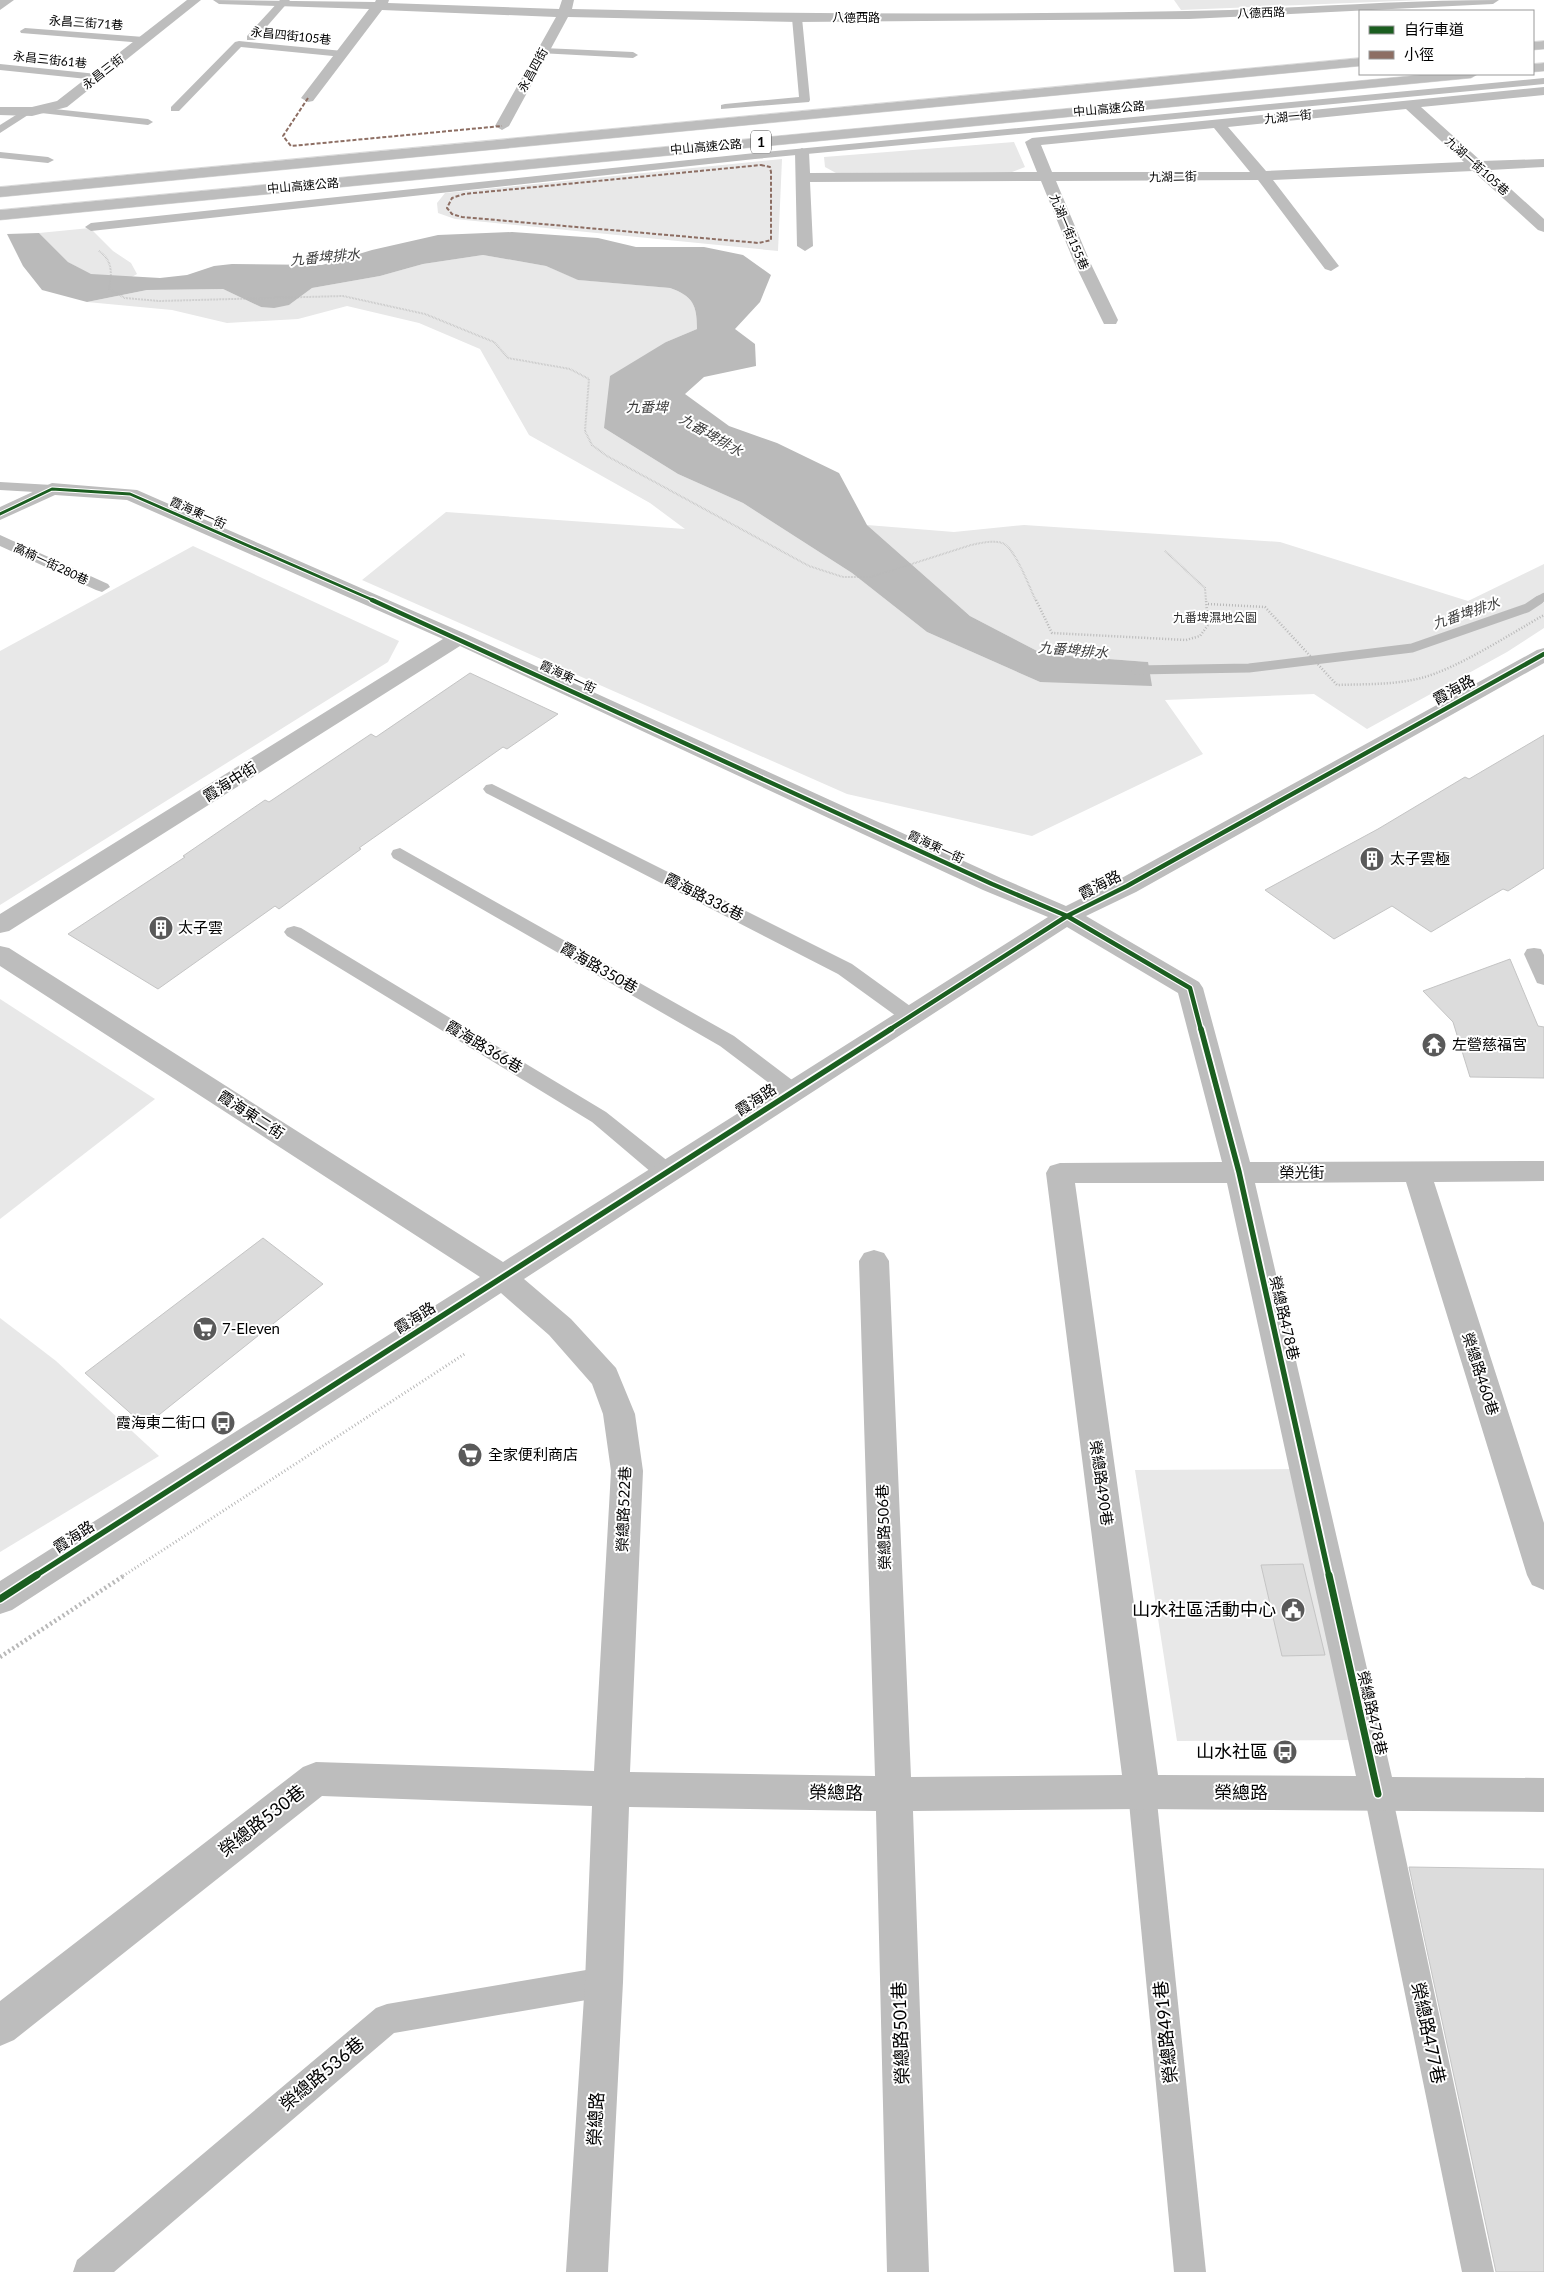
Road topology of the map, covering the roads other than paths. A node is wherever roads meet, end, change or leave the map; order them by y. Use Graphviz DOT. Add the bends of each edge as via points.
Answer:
graph roads {
  1 [pos="8,0"];
  2 [pos="195,0"];
  3 [pos="219,0"];
  4 [pos="1493,0"];
  5 [pos="284,2"];
  6 [pos="381,4"];
  7 [pos="0,6"];
  8 [pos="566,7"];
  9 [pos="797,14"];
  10 [pos="25,31"];
  11 [pos="251,38"];
  12 [pos="144,40"];
  13 [pos="543,51"];
  14 [pos="343,54"];
  15 [pos="633,55"];
  16 [pos="1359,62"];
  17 [pos="0,67"];
  18 [pos="1461,75"];
  19 [pos="97,77"];
  20 [pos="1544,81"];
  21 [pos="1544,92"];
  22 [pos="308,98"];
  23 [pos="1410,105"];
  24 [pos="725,107"];
  25 [pos="175,109"];
  26 [pos="0,110"];
  27 [pos="45,111"];
  28 [pos="24,113"];
  29 [pos="148,122"];
  30 [pos="1218,124"];
  31 [pos="502,126"];
  32 [pos="0,130"];
  33 [pos="1032,142"];
  34 [pos="802,152"];
  35 [pos="0,155"];
  36 [pos="48,160"];
  37 [pos="1544,163"];
  38 [pos="1477,166"];
  39 [pos="1262,176"];
  40 [pos="802,178"];
  41 [pos="1046,178"];
  42 [pos="0,192"];
  43 [pos="0,215"];
  44 [pos="91,227"];
  45 [pos="1544,227"];
  46 [pos="805,246"];
  47 [pos="1331,266"];
  48 [pos="1110,320"];
  49 [pos="0,486"];
  50 [pos="52,489"];
  51 [pos="0,514"];
  52 [pos="0,540"];
  53 [pos="102,587"];
  54 [pos="459,638"];
  55 [pos="1544,654"];
  56 [pos="492,789"];
  57 [pos="400,854"];
  58 [pos="1067,916"];
  59 [pos="0,925"];
  60 [pos="294,932"];
  61 [pos="0,954"];
  62 [pos="1534,954"];
  63 [pos="1544,978"];
  64 [pos="910,1016"];
  65 [pos="793,1091"];
  66 [pos="1544,1171"];
  67 [pos="666,1172"];
  68 [pos="1239,1172"];
  69 [pos="1060,1173"];
  70 [pos="1417,1173"];
  71 [pos="874,1261"];
  72 [pos="501,1276"];
  73 [pos="1544,1575"];
  74 [pos="0,1599"];
  75 [pos="611,1789"];
  76 [pos="1142,1792"];
  77 [pos="894,1794"];
  78 [pos="1378,1794"];
  79 [pos="1544,1795"];
  80 [pos="604,1982"];
  81 [pos="0,2026"];
  82 [pos="89,2272"];
  83 [pos="587,2272"];
  84 [pos="908,2272"];
  85 [pos="1190,2272"];
  86 [pos="1478,2272"];
  1 -- 7 [label="main road"];
  2 -- 12 [label="main road, 永昌三街"];
  3 -- 5 [label="main road, 八德西路"];
  4 -- 9 [label="main road, 八德西路" via="1188,15"];
  5 -- 6 [label="main road, 八德西路"];
  5 -- 11 [label="lane"];
  6 -- 8 [label="main road, 八德西路"];
  6 -- 14 [label="main road"];
  8 -- 9 [label="main road, 八德西路"];
  8 -- 13 [label="main road, 永昌四街"];
  9 -- 24 [label="lane" via="805,100"];
  10 -- 12 [label="lane, 永昌三街71巷"];
  12 -- 19 [label="main road, 永昌三街"];
  13 -- 15 [label="lane"];
  13 -- 31 [label="main road, 永昌四街"];
  14 -- 22 [label="main road"];
  14 -- 25 [label="lane, 永昌四街105巷" via="239,44"];
  16 -- 42 [label="main road, 中山高速公路 / 1"];
  17 -- 19 [label="lane, 永昌三街61巷"];
  18 -- 43 [label="main road, 中山高速公路 / 1"];
  19 -- 27 [label="main road, 永昌三街" via="62,104"];
  20 -- 34 [label="lane"];
  21 -- 23 [label="main road, 九湖一街"];
  23 -- 30 [label="main road, 九湖一街"];
  23 -- 38 [label="main road, 九湖一街105巷"];
  26 -- 28 [label="main road, 永昌三街"];
  27 -- 28 [label="main road, 永昌三街"];
  27 -- 29 [label="lane"];
  28 -- 32 [label="lane"];
  30 -- 33 [label="main road, 九湖一街"];
  30 -- 39 [label="main road"];
  33 -- 41 [label="main road, 九湖一街155巷"];
  34 -- 40 [label="main road"];
  34 -- 44 [label="lane"];
  35 -- 36 [label="lane"];
  37 -- 38 [label="main road, 九湖二街"];
  38 -- 39 [label="main road, 九湖二街"];
  38 -- 45 [label="main road, 九湖一街105巷"];
  39 -- 41 [label="main road, 九湖二街"];
  39 -- 47 [label="main road"];
  40 -- 41 [label="main road, 九湖二街"];
  40 -- 46 [label="main road"];
  41 -- 48 [label="main road, 九湖一街155巷"];
  49 -- 50 [label="lane"];
  50 -- 51 [label="main road"];
  50 -- 54 [label="main road, 霞海東一街" via="130,494"];
  52 -- 53 [label="lane, 高楠一街280巷"];
  54 -- 58 [label="main road, 霞海東一街"];
  54 -- 59 [label="main road, 霞海中街"];
  55 -- 58 [label="main road, 霞海路" via="1127,886"];
  56 -- 64 [label="lane, 霞海路336巷" via="845,970"];
  57 -- 65 [label="lane, 霞海路350巷" via="726,1041"];
  58 -- 64 [label="main road, 霞海路"];
  58 -- 68 [label="main road, 榮總路478巷" via="1190,988"];
  60 -- 67 [label="lane, 霞海路366巷" via="599,1117"];
  61 -- 72 [label="main road, 霞海東二街"];
  62 -- 63 [label="lane"];
  64 -- 65 [label="main road, 霞海路"];
  65 -- 67 [label="main road, 霞海路"];
  66 -- 70 [label="main road, 榮光街"];
  67 -- 72 [label="main road, 霞海路"];
  68 -- 69 [label="main road, 榮光街"];
  68 -- 70 [label="main road, 榮光街"];
  68 -- 78 [label="main road, 榮總路478巷"];
  69 -- 76 [label="main road, 榮總路490巷"];
  70 -- 73 [label="main road, 榮總路460巷"];
  71 -- 77 [label="main road, 榮總路506巷"];
  72 -- 74 [label="main road, 霞海路"];
  72 -- 75 [label="main road, 榮總路522巷" via="560,1327 605,1377 619,1414 627,1471"];
  75 -- 77 [label="main road, 榮總路"];
  75 -- 80 [label="main road, 榮總路"];
  75 -- 81 [label="main road, 榮總路530巷" via="316,1780"];
  76 -- 77 [label="main road, 榮總路"];
  76 -- 78 [label="main road, 榮總路"];
  76 -- 85 [label="lane, 榮總路491巷"];
  77 -- 84 [label="main road, 榮總路501巷"];
  78 -- 79 [label="main road, 榮總路"];
  78 -- 86 [label="lane, 榮總路477巷"];
  80 -- 82 [label="lane, 榮總路536巷" via="387,2019"];
  80 -- 83 [label="main road, 榮總路"];
}
